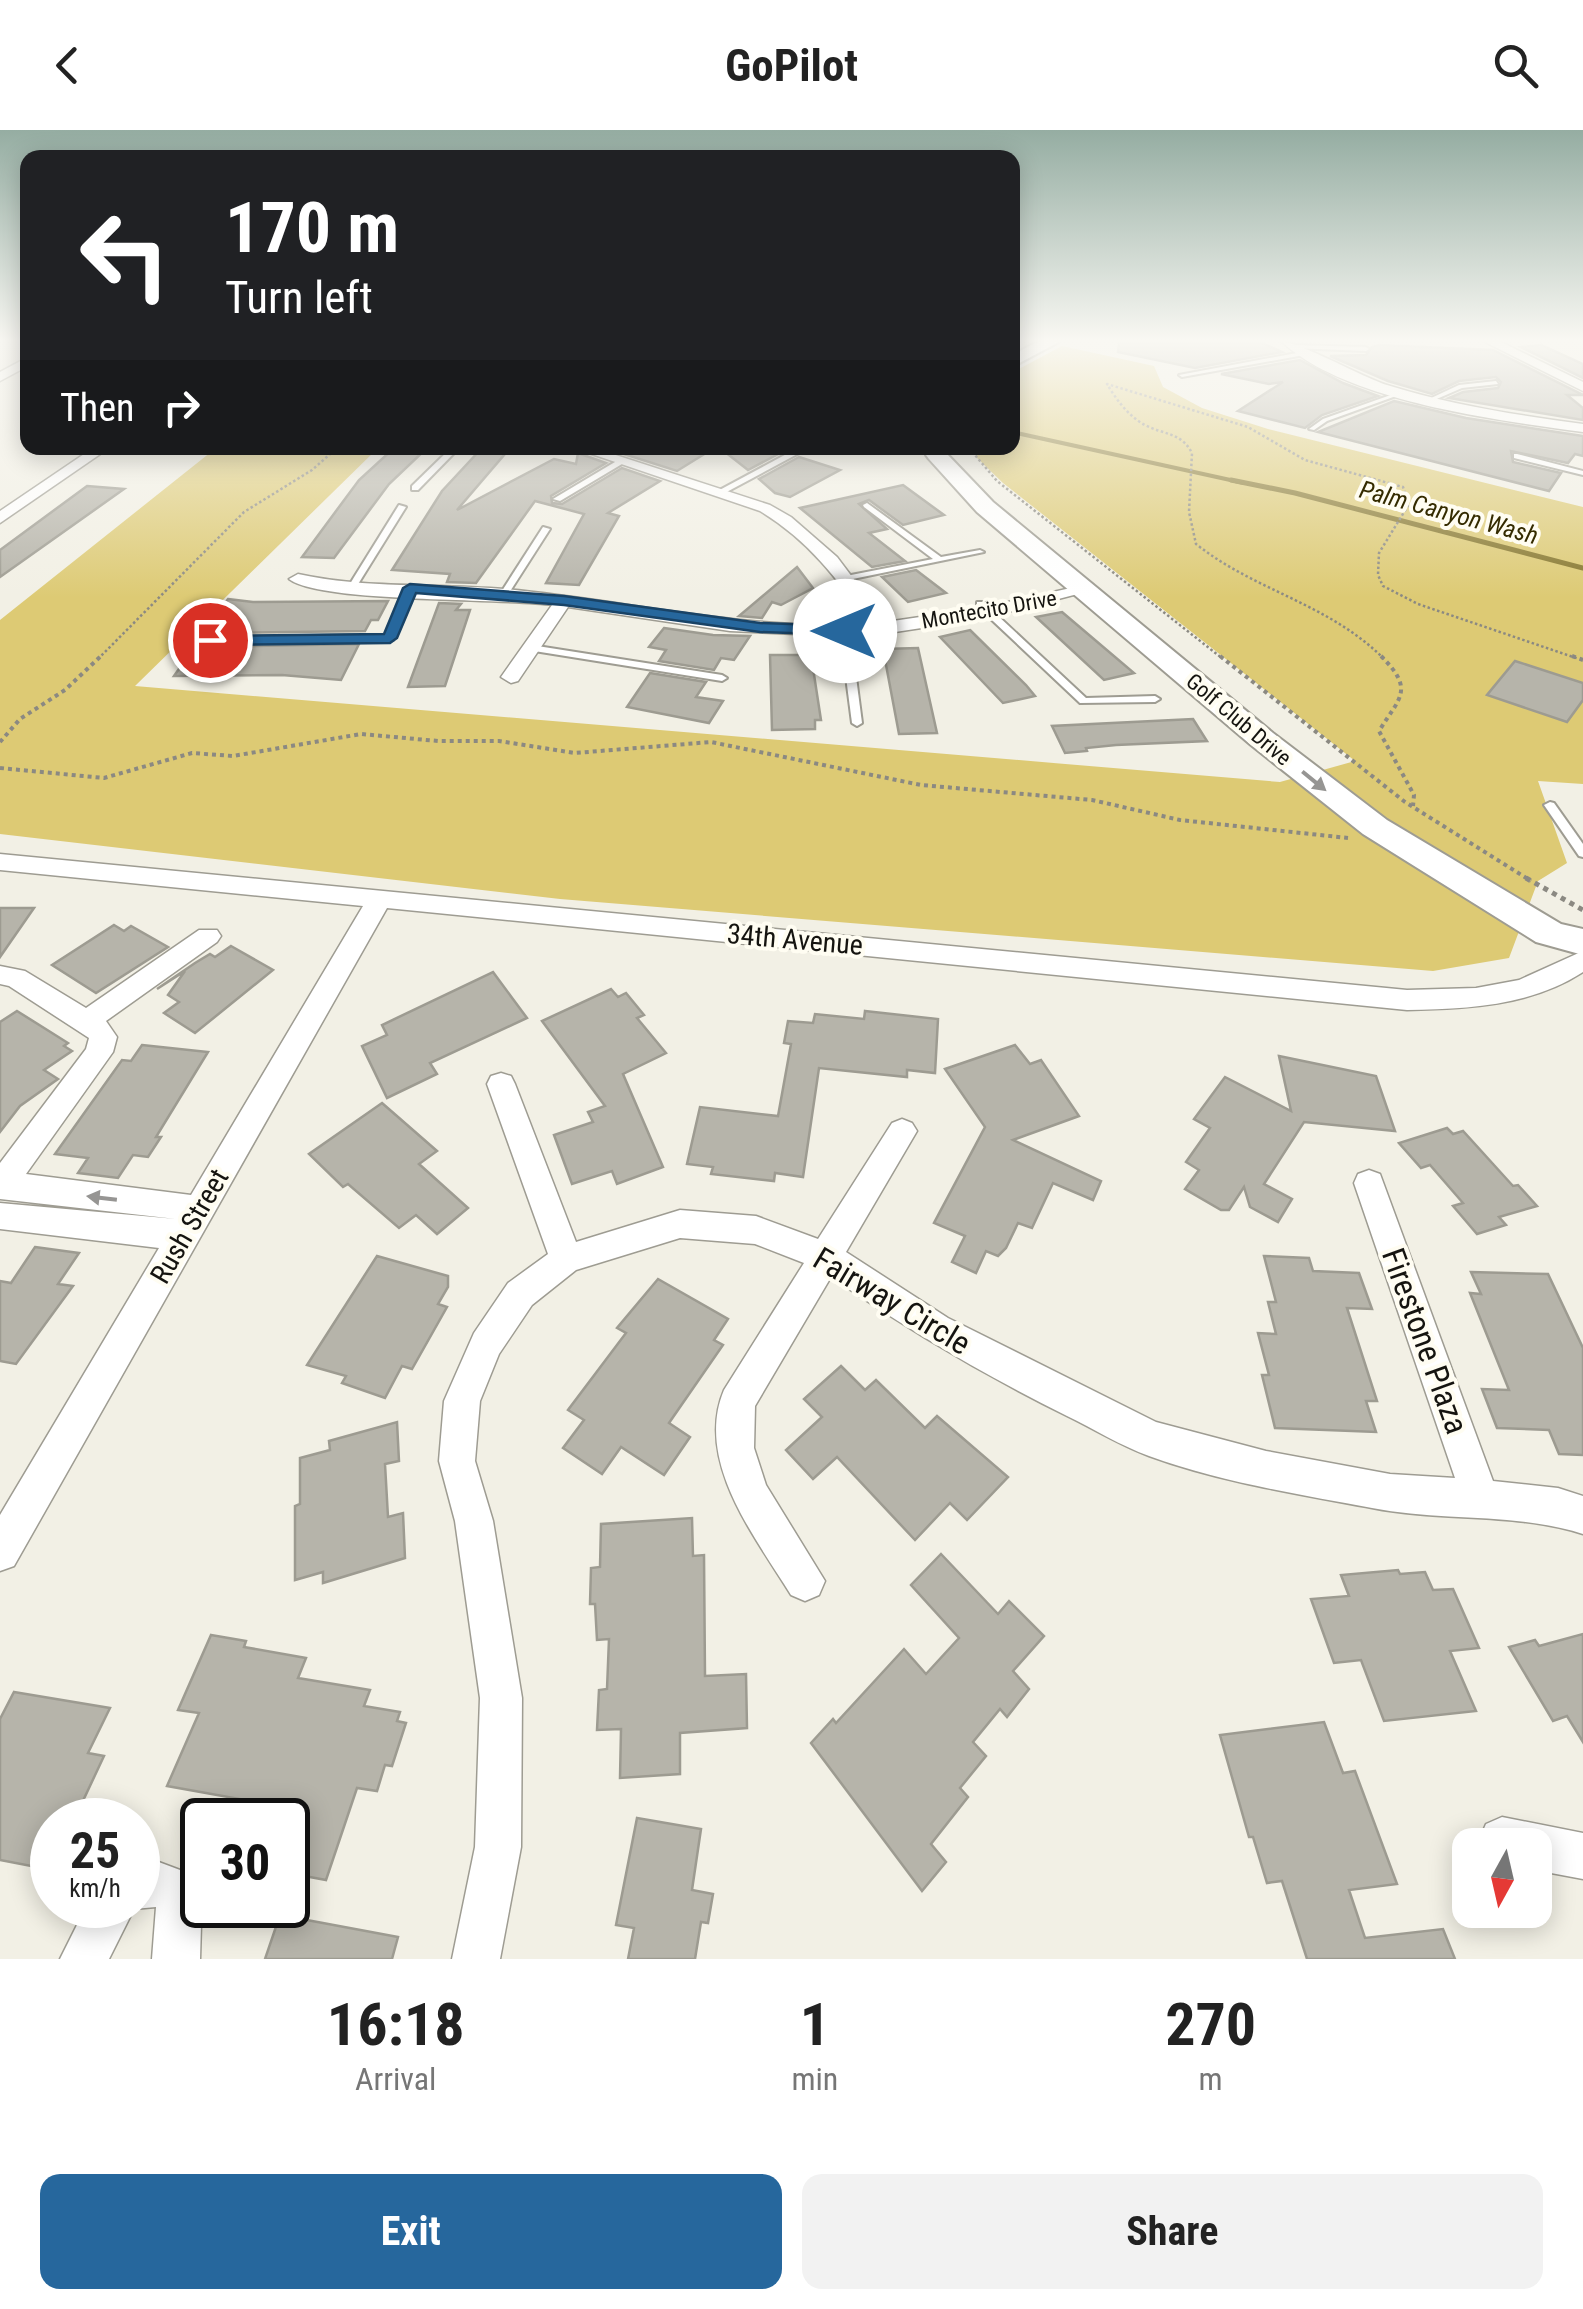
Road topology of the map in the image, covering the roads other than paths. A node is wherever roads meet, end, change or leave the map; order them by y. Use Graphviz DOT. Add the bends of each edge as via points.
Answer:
graph roads {
  1 [pos="1315,427"];
  2 [pos="1312,429"];
  3 [pos="92,455"];
  4 [pos="448,455"];
  5 [pos="621,455"];
  6 [pos="791,455"];
  7 [pos="936,455"];
  8 [pos="957,455"];
  9 [pos="1517,456"];
  10 [pos="1583,472"];
  11 [pos="415,488"];
  12 [pos="718,492"];
  13 [pos="557,498"];
  14 [pos="867,505"];
  15 [pos="402,507"];
  16 [pos="0,518"];
  17 [pos="546,529"];
  18 [pos="980,552"];
  19 [pos="939,560"];
  20 [pos="298,579"];
  21 [pos="846,579"];
  22 [pos="352,587"];
  23 [pos="410,588"];
  24 [pos="1096,588"];
  25 [pos="504,594"];
  26 [pos="564,600"];
  27 [pos="984,609"];
  28 [pos="882,629"];
  29 [pos="845,631"];
  30 [pos="210,640"];
  31 [pos="531,648"];
  32 [pos="511,676"];
  33 [pos="722,678"];
  34 [pos="1155,698"];
  35 [pos="857,723"];
  36 [pos="1550,805"];
  37 [pos="1583,853"];
  38 [pos="0,862"];
  39 [pos="379,900"];
  40 [pos="1583,923"];
  41 [pos="208,936"];
  42 [pos="1583,942"];
  43 [pos="1583,960"];
  44 [pos="0,975"];
  45 [pos="87,1022"];
  46 [pos="501,1084"];
  47 [pos="902,1131"];
  48 [pos="1369,1184"];
  49 [pos="1,1195"];
  50 [pos="191,1223"];
  51 [pos="826,1256"];
  52 [pos="566,1259"];
  53 [pos="1481,1498"];
  54 [pos="1583,1515"];
  55 [pos="0,1552"];
  56 [pos="805,1581"];
  57 [pos="1552,1850"];
  58 [pos="1583,1856"];
  59 [pos="160,1886"];
  60 [pos="100,1928"];
  61 [pos="84,1959"];
  62 [pos="176,1959"];
  63 [pos="476,1959"];
  1 -- 2 [label="lane"];
  3 -- 16 [label="street"];
  4 -- 11 [label="lane"];
  5 -- 12 [label="street"];
  5 -- 13 [label="lane"];
  6 -- 12 [label="lane"];
  7 -- 24 [label="street, Golf Club Drive" via="953,478"];
  8 -- 24 [label="street, Golf Club Drive"];
  9 -- 10 [label="lane"];
  12 -- 21 [label="street" via="800,528"];
  14 -- 19 [label="lane"];
  15 -- 22 [label="lane"];
  17 -- 25 [label="lane"];
  18 -- 19 [label="lane"];
  19 -- 21 [label="lane"];
  20 -- 22 [label="street, Montecito Drive"];
  21 -- 28 [label="street"];
  22 -- 23 [label="street, Montecito Drive"];
  23 -- 25 [label="street, Montecito Drive"];
  23 -- 30 [label="lane" via="390,638"];
  24 -- 27 [label="street, Montecito Drive"];
  24 -- 40 [label="street, Golf Club Drive" via="1401,814"];
  24 -- 42 [label="street, Golf Club Drive, one-way" via="1375,828 1549,933"];
  25 -- 26 [label="street, Montecito Drive"];
  26 -- 29 [label="street, Montecito Drive" via="760,628"];
  26 -- 31 [label="street"];
  27 -- 28 [label="street, Montecito Drive"];
  27 -- 34 [label="lane" via="1084,702"];
  28 -- 29 [label="street, Montecito Drive"];
  29 -- 35 [label="lane"];
  31 -- 32 [label="street"];
  31 -- 33 [label="lane"];
  36 -- 37 [label="lane"];
  38 -- 39 [label="street, 34th Avenue"];
  39 -- 43 [label="street, 34th Avenue" via="1408,1000 1497,995"];
  39 -- 50 [label="street, Rush Street"];
  41 -- 45 [label="street"];
  44 -- 45 [label="street"];
  45 -- 49 [label="street" via="103,1037 99,1052"];
  46 -- 52 [label="street"];
  47 -- 51 [label="street"];
  48 -- 53 [label="street, Firestone Plaza"];
  49 -- 50 [label="street"];
  50 -- 55 [label="street, Rush Street"];
  51 -- 52 [label="street, Fairway Circle" via="756,1230 680,1224"];
  51 -- 53 [label="street, Fairway Circle" via="952,1338 1152,1439 1390,1493"];
  51 -- 56 [label="street" via="736,1402 736,1448 750,1494"];
  52 -- 63 [label="street, Fairway Circle" via="520,1294 486,1344 462,1401 457,1461 474,1522 501,1698 498,1846"];
  53 -- 54 [label="street, Fairway Circle"];
  57 -- 58 [label="street"];
  59 -- 62 [label="street" via="180,1892"];
  60 -- 61 [label="street"];
}
